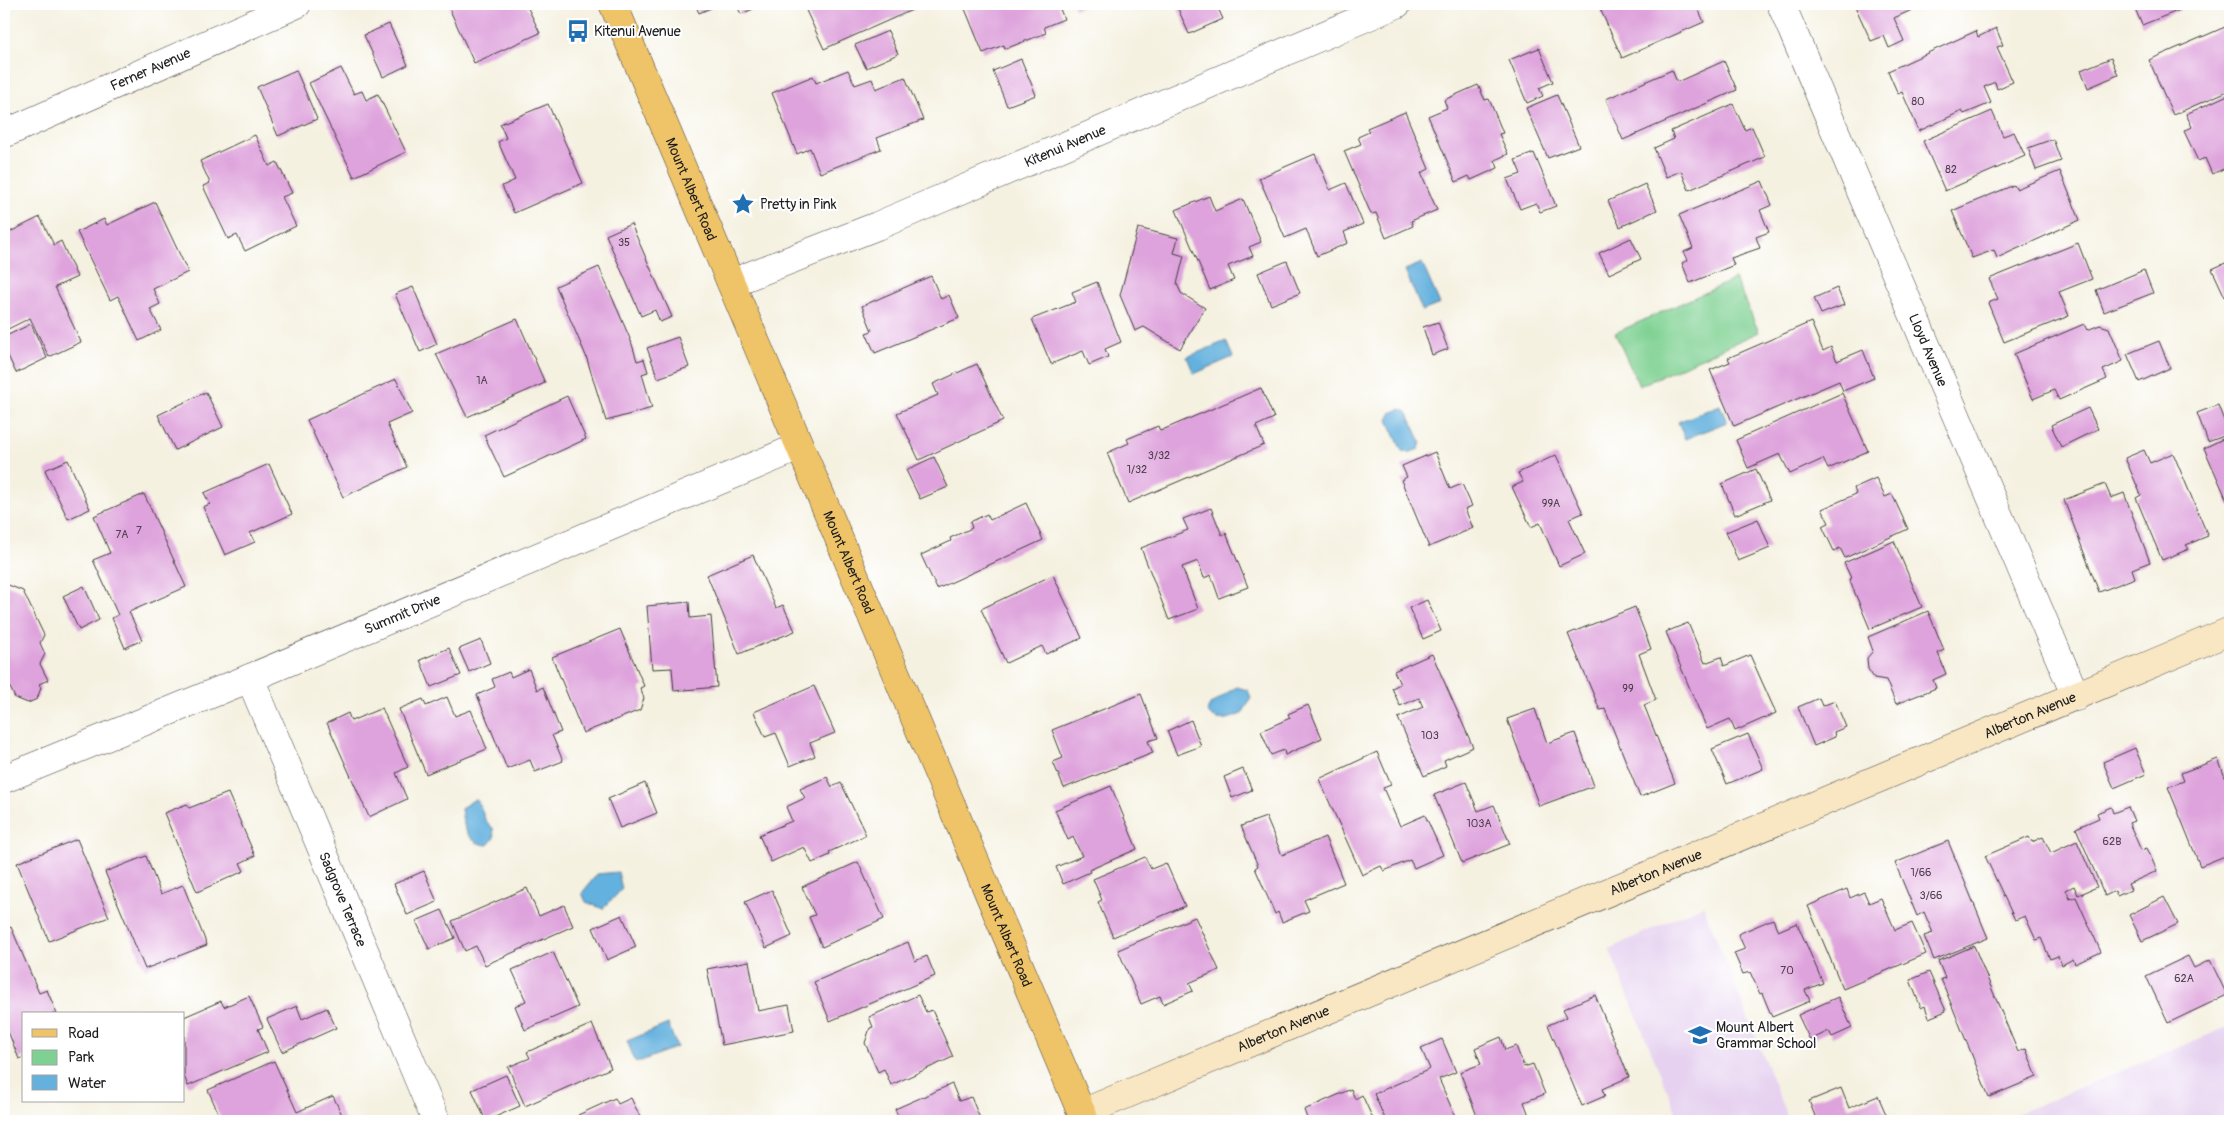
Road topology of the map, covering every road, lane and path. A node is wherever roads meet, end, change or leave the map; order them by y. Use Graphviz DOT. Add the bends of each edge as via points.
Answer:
graph roads {
  1 [pos="297,4"];
  2 [pos="613,4"];
  3 [pos="1397,4"];
  4 [pos="1781,4"];
  5 [pos="4,134"];
  6 [pos="731,283"];
  7 [pos="799,447"];
  8 [pos="2230,631"];
  9 [pos="250,678"];
  10 [pos="2076,696"];
  11 [pos="4,779"];
  12 [pos="1084,1117"];
  13 [pos="436,1121"];
  1 -- 5 [label="street, Ferner Avenue"];
  2 -- 6 [label="main road, Mount Albert Road"];
  3 -- 6 [label="street, Kitenui Avenue" via="877,226"];
  4 -- 10 [label="street, Lloyd Avenue"];
  6 -- 7 [label="main road, Mount Albert Road"];
  7 -- 9 [label="street, Summit Drive"];
  7 -- 12 [label="main road, Mount Albert Road"];
  8 -- 10 [label="main road, Alberton Avenue"];
  9 -- 11 [label="street, Summit Drive"];
  9 -- 13 [label="street, Sadgrove Terrace"];
  10 -- 12 [label="main road, Alberton Avenue"];
}
